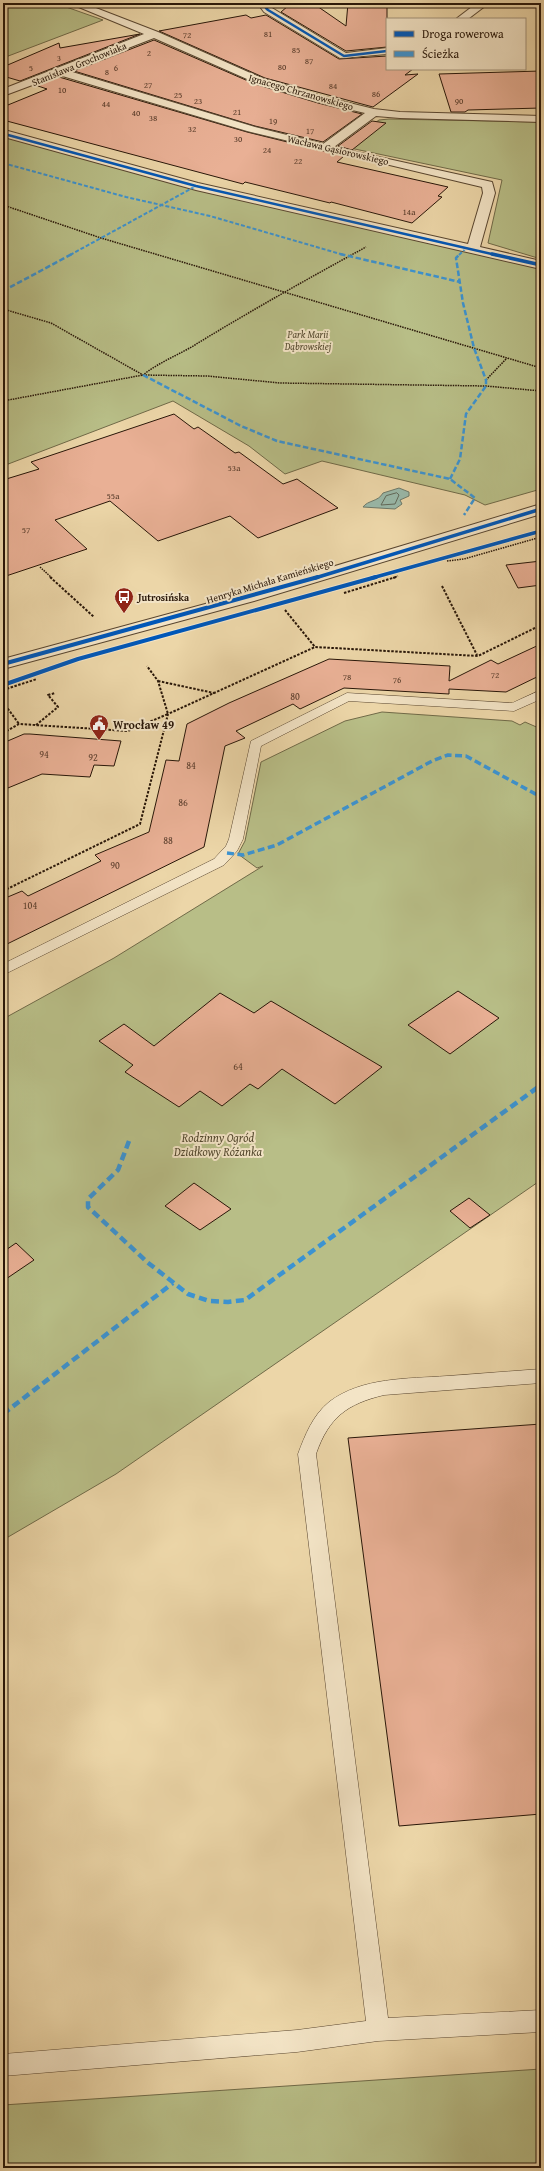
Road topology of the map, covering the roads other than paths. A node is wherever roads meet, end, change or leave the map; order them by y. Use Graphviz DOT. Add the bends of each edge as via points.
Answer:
graph roads {
  1 [pos="76,3"];
  2 [pos="270,3"];
  3 [pos="484,3"];
  4 [pos="462,18"];
  5 [pos="154,34"];
  6 [pos="386,51"];
  7 [pos="60,72"];
  8 [pos="3,93"];
  9 [pos="374,112"];
  10 [pos="541,119"];
  11 [pos="8,135"];
  12 [pos="325,148"];
  13 [pos="473,248"];
  14 [pos="541,265"];
  15 [pos="541,509"];
  16 [pos="3,664"];
  17 [pos="541,694"];
  18 [pos="3,970"];
  19 [pos="541,1376"];
  20 [pos="541,2021"];
  21 [pos="378,2030"];
  22 [pos="3,2065"];
  1 -- 5 [label="street, Ignacego Chrzanowskiego"];
  2 -- 6 [label="street" via="266,8 268,10 338,54 352,56"];
  3 -- 4 [label="street"];
  5 -- 7 [label="street, Stanisława Grochowiaka"];
  5 -- 9 [label="street, Ignacego Chrzanowskiego" via="260,81"];
  7 -- 8 [label="street, Stanisława Grochowiaka"];
  7 -- 12 [label="street, Wacława Gąsiorowskiego" via="251,129"];
  9 -- 10 [label="street, Ignacego Chrzanowskiego" via="416,116"];
  9 -- 12 [label="street"];
  11 -- 13 [label="street" via="204,188"];
  12 -- 13 [label="street, Wacława Gąsiorowskiego" via="488,185 489,193"];
  13 -- 14 [label="street"];
  15 -- 16 [label="street, Henryka Michała Kamieńskiego" via="444,536 270,591"];
  17 -- 18 [label="lane" via="514,707 347,698 254,744 236,839 232,848 219,862"];
  19 -- 21 [label="lane" via="384,1388 364,1392 348,1399 323,1418 313,1434 307,1454"];
  20 -- 21 [label="lane"];
  21 -- 22 [label="lane" via="297,2041"];
}
